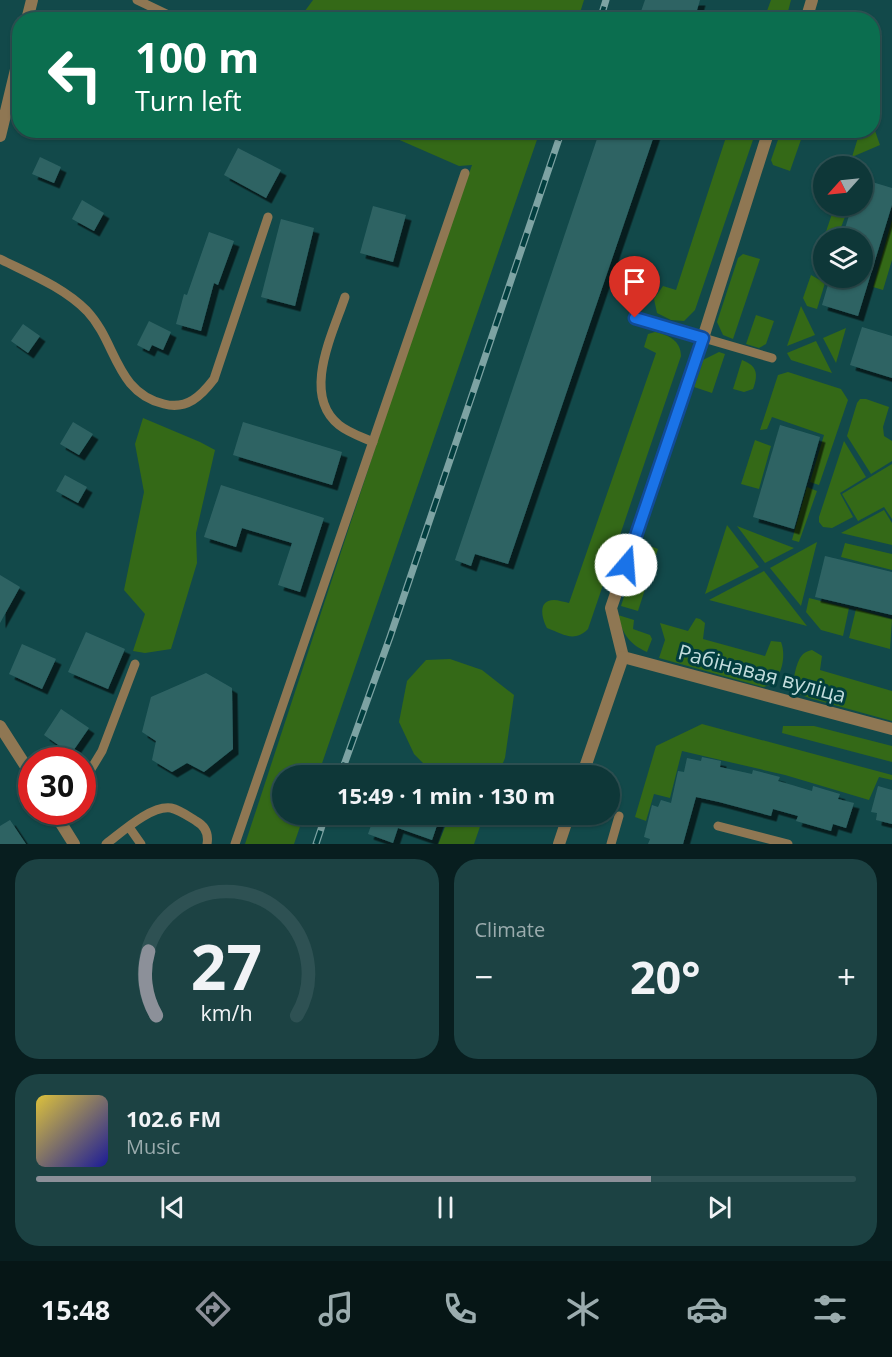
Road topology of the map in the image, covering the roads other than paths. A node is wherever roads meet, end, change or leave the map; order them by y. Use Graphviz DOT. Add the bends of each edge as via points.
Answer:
graph roads {
  1 [pos="137,0"];
  2 [pos="162,12"];
  3 [pos="12,86"];
  4 [pos="0,136"];
  5 [pos="766,138"];
  6 [pos="465,173"];
  7 [pos="268,217"];
  8 [pos="0,259"];
  9 [pos="345,297"];
  10 [pos="635,318"];
  11 [pos="703,338"];
  12 [pos="772,358"];
  13 [pos="373,442"];
  14 [pos="623,657"];
  15 [pos="135,664"];
  16 [pos="0,726"];
  17 [pos="892,729"];
  18 [pos="18,754"];
  19 [pos="96,761"];
  20 [pos="586,765"];
  21 [pos="63,825"];
  22 [pos="565,825"];
  23 [pos="616,825"];
  24 [pos="718,826"];
  25 [pos="129,827"];
  26 [pos="74,844"];
  27 [pos="106,844"];
  28 [pos="141,844"];
  29 [pos="207,844"];
  30 [pos="236,844"];
  31 [pos="559,844"];
  32 [pos="611,844"];
  33 [pos="788,844"];
  1 -- 2 [label="lane"];
  3 -- 4 [label="street"];
  5 -- 11 [label="street"];
  6 -- 13 [label="lane"];
  7 -- 8 [label="lane" via="214,379 196,400 184,405 169,405 140,394 89,313 61,290"];
  9 -- 13 [label="lane" via="322,366 322,394 337,423"];
  10 -- 11 [label="lane"];
  11 -- 12 [label="lane"];
  11 -- 14 [label="street" via="611,608"];
  13 -- 30 [label="lane"];
  14 -- 17 [label="street, Рабінавая вуліца"];
  14 -- 20 [label="street"];
  15 -- 19 [label="lane"];
  16 -- 18 [label="street"];
  21 -- 26 [label="street"];
  22 -- 31 [label="street"];
  23 -- 32 [label="lane"];
  24 -- 33 [label="lane"];
  25 -- 27 [label="lane"];
  25 -- 28 [label="lane"];
  25 -- 29 [label="lane" via="155,810 168,808 203,826"];
}
